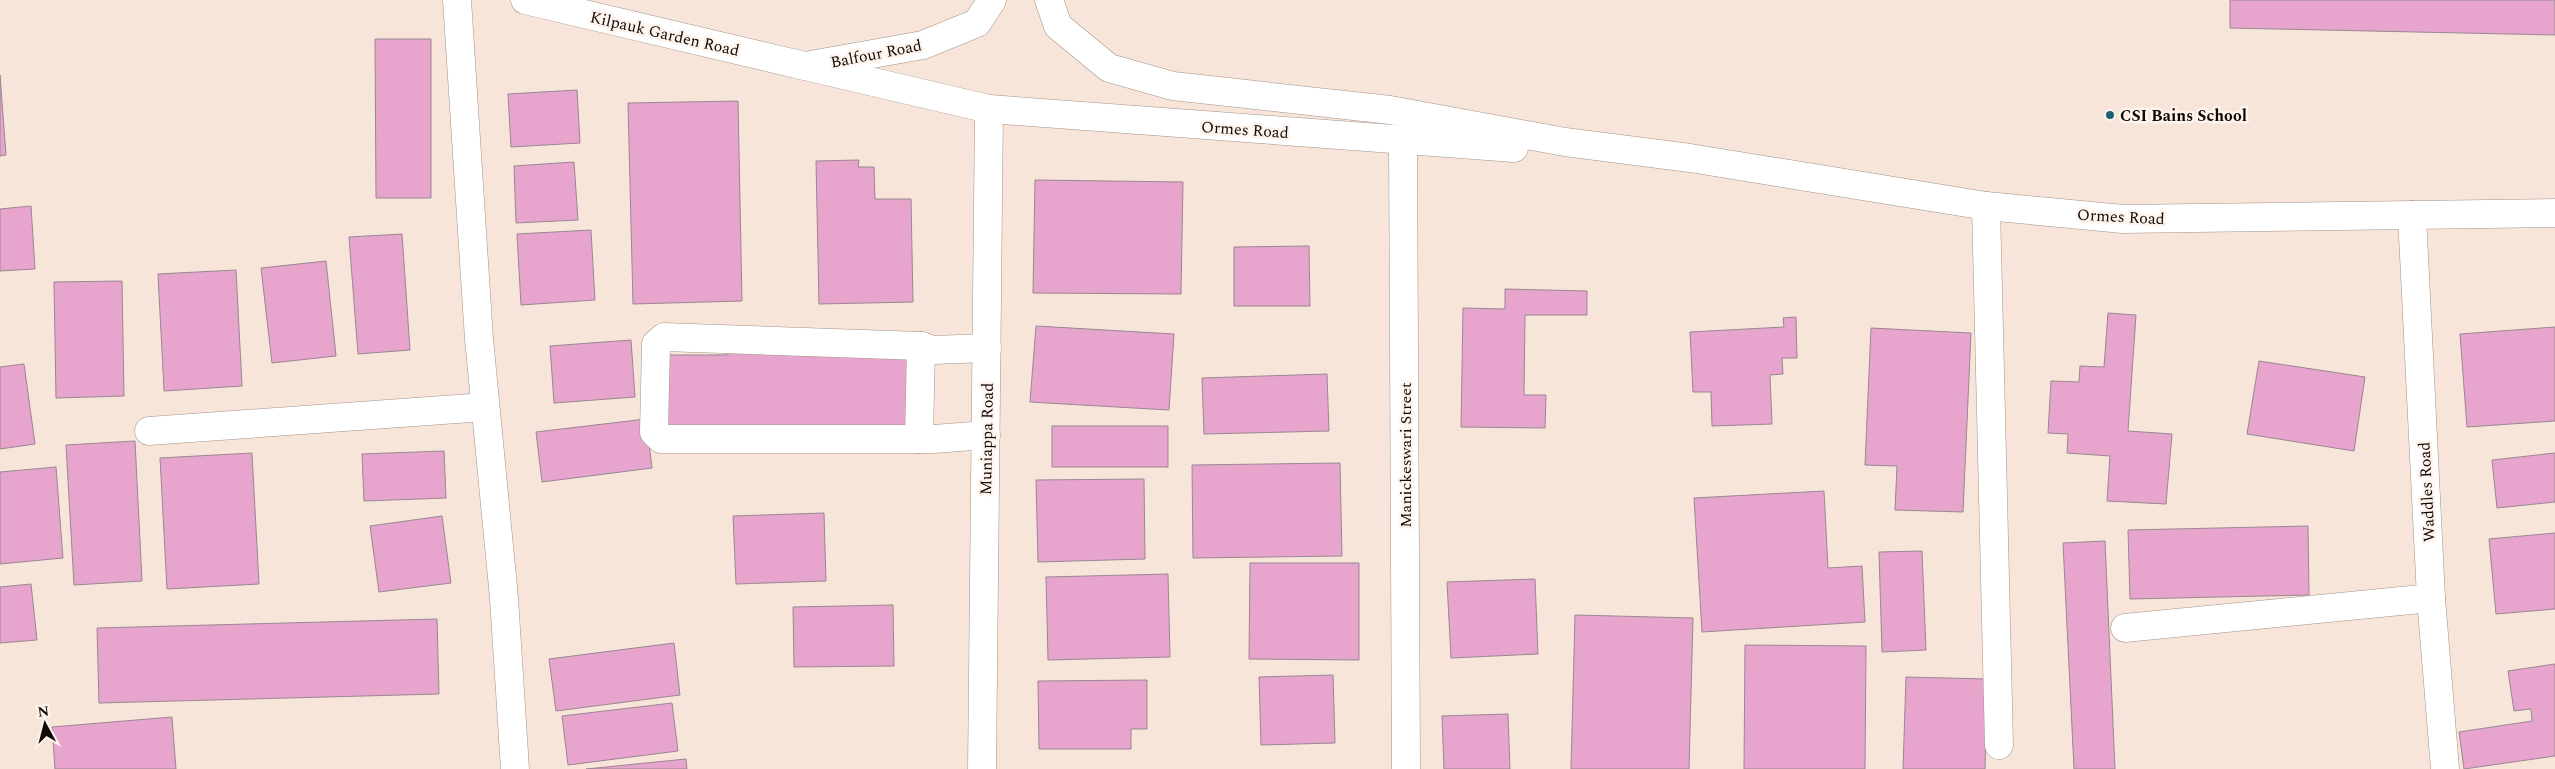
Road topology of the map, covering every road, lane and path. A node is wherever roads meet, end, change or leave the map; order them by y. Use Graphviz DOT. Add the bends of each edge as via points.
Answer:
graph roads {
  1 [pos="457,0"];
  2 [pos="525,0"];
  3 [pos="992,0"];
  4 [pos="1050,0"];
  5 [pos="574,6"];
  6 [pos="805,66"];
  7 [pos="989,109"];
  8 [pos="1403,141"];
  9 [pos="1690,158"];
  10 [pos="1986,206"];
  11 [pos="2555,213"];
  12 [pos="2412,215"];
  13 [pos="921,346"];
  14 [pos="987,348"];
  15 [pos="485,407"];
  16 [pos="149,431"];
  17 [pos="986,436"];
  18 [pos="919,439"];
  19 [pos="2431,598"];
  20 [pos="2125,628"];
  21 [pos="1999,745"];
  22 [pos="516,769"];
  23 [pos="982,769"];
  24 [pos="1406,769"];
  25 [pos="2445,769"];
  1 -- 15 [label="street"];
  2 -- 5 [label="street, Kilpauk Garden Road"];
  3 -- 6 [label="street, Balfour Road" via="977,23 923,45"];
  4 -- 9 [label="street, Ormes Road" via="1058,26 1109,68 1173,86 1390,110 1565,142"];
  5 -- 6 [label="street, Kilpauk Garden Road"];
  6 -- 7 [label="street, Ormes Road"];
  7 -- 8 [label="street, Ormes Road"];
  7 -- 14 [label="street, Muniappa Road"];
  8 -- 9 [label="street, Ormes Road"];
  8 -- 24 [label="street, Manickeswari Street"];
  9 -- 10 [label="street, Ormes Road"];
  10 -- 12 [label="street, Ormes Road" via="2123,219"];
  10 -- 21 [label="street"];
  11 -- 12 [label="street, Ormes Road"];
  12 -- 19 [label="street, Waddles Road"];
  13 -- 14 [label="street" via="933,350"];
  13 -- 18 [label="street"];
  13 -- 18 [label="street" via="664,337 656,344 655,383 654,432 661,439"];
  14 -- 17 [label="street, Muniappa Road"];
  15 -- 16 [label="street"];
  15 -- 22 [label="street" via="504,598"];
  17 -- 18 [label="street"];
  17 -- 23 [label="street, Muniappa Road"];
  19 -- 20 [label="street"];
  19 -- 25 [label="street, Waddles Road"];
}
